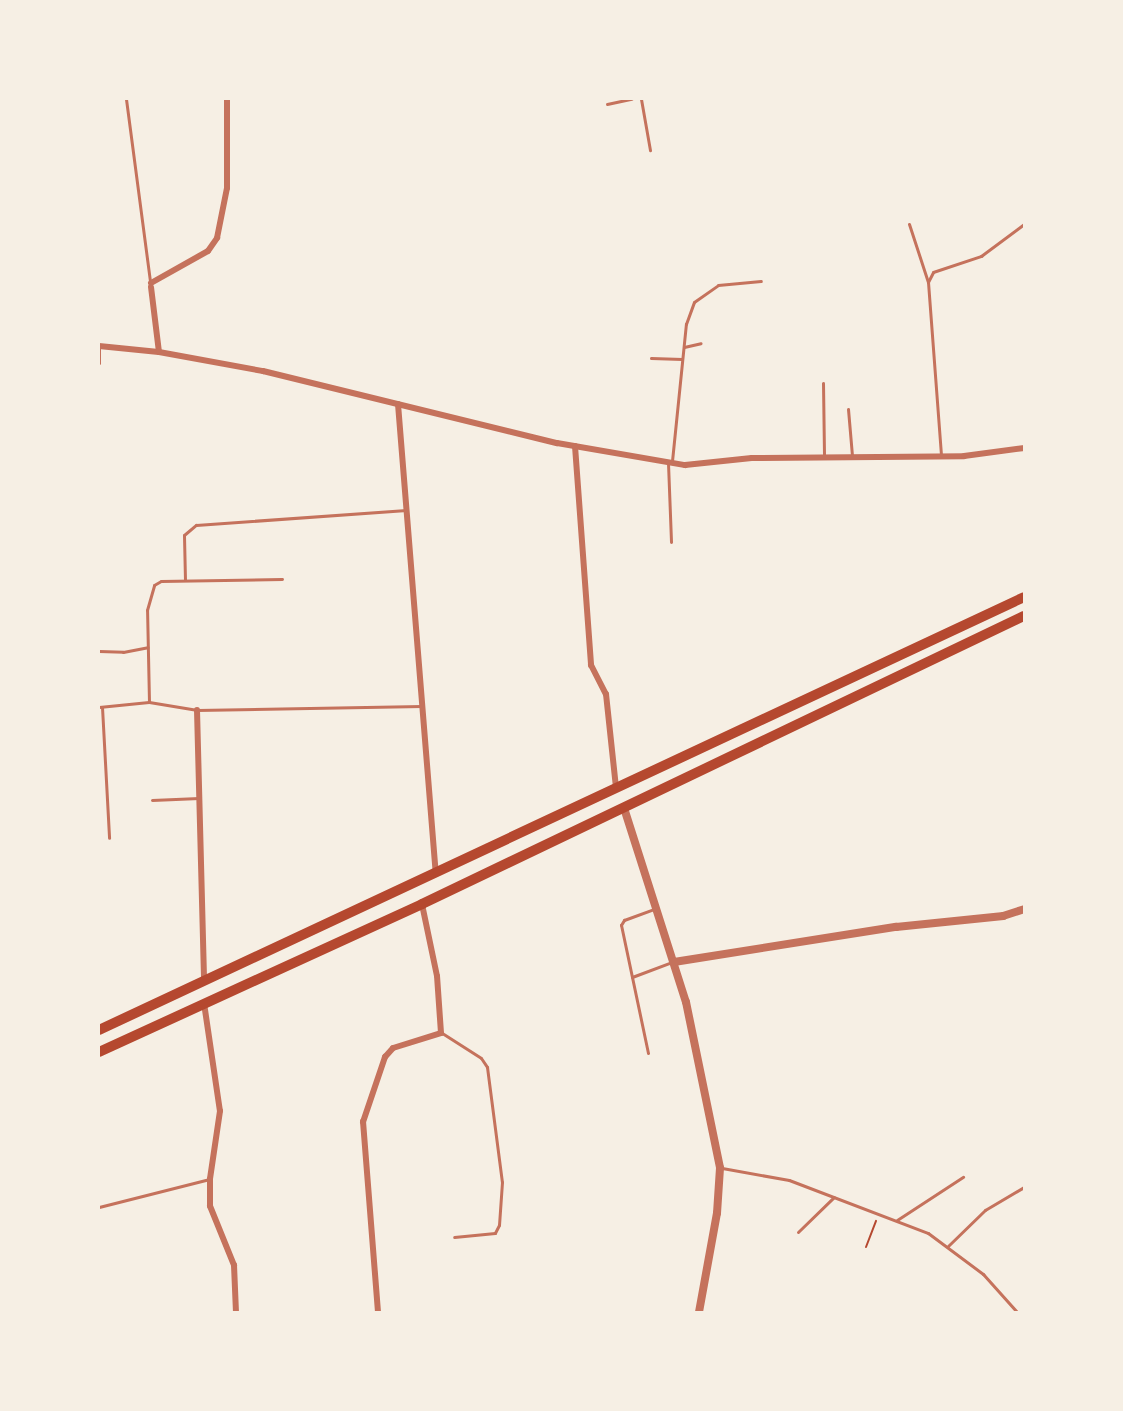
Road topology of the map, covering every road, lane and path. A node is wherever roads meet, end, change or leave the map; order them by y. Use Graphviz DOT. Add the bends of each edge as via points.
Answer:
graph roads {
  1 [pos="126,99"];
  2 [pos="227,99"];
  3 [pos="631,99"];
  4 [pos="641,99"];
  5 [pos="607,104"];
  6 [pos="650,150"];
  7 [pos="909,224"];
  8 [pos="1024,224"];
  9 [pos="761,281"];
  10 [pos="928,282"];
  11 [pos="151,288"];
  12 [pos="701,343"];
  13 [pos="99,346"];
  14 [pos="684,347"];
  15 [pos="159,352"];
  16 [pos="651,358"];
  17 [pos="682,359"];
  18 [pos="99,363"];
  19 [pos="823,383"];
  20 [pos="398,404"];
  21 [pos="848,409"];
  22 [pos="575,446"];
  23 [pos="1024,448"];
  24 [pos="941,455"];
  25 [pos="852,456"];
  26 [pos="824,457"];
  27 [pos="670,462"];
  28 [pos="406,510"];
  29 [pos="671,542"];
  30 [pos="282,579"];
  31 [pos="185,580"];
  32 [pos="1024,597"];
  33 [pos="1024,616"];
  34 [pos="148,647"];
  35 [pos="99,651"];
  36 [pos="149,702"];
  37 [pos="422,706"];
  38 [pos="101,707"];
  39 [pos="197,710"];
  40 [pos="616,788"];
  41 [pos="199,798"];
  42 [pos="152,800"];
  43 [pos="624,808"];
  44 [pos="109,837"];
  45 [pos="436,874"];
  46 [pos="422,904"];
  47 [pos="657,908"];
  48 [pos="1024,909"];
  49 [pos="674,962"];
  50 [pos="632,977"];
  51 [pos="204,981"];
  52 [pos="204,1002"];
  53 [pos="99,1030"];
  54 [pos="441,1032"];
  55 [pos="99,1052"];
  56 [pos="648,1053"];
  57 [pos="720,1168"];
  58 [pos="963,1177"];
  59 [pos="210,1179"];
  60 [pos="1024,1187"];
  61 [pos="834,1197"];
  62 [pos="99,1207"];
  63 [pos="878,1213"];
  64 [pos="897,1220"];
  65 [pos="798,1232"];
  66 [pos="454,1237"];
  67 [pos="948,1246"];
  68 [pos="866,1247"];
  69 [pos="236,1312"];
  70 [pos="378,1312"];
  71 [pos="699,1312"];
  72 [pos="1017,1312"];
  1 -- 11 [label="lane"];
  2 -- 11 [label="street" via="226,188 217,238 208,251"];
  3 -- 5 [label="lane"];
  4 -- 6 [label="lane"];
  7 -- 10 [label="lane"];
  8 -- 10 [label="lane" via="981,256 933,272"];
  9 -- 14 [label="lane" via="718,285 700,294 686,324"];
  10 -- 24 [label="lane"];
  11 -- 15 [label="street"];
  12 -- 14 [label="lane"];
  13 -- 15 [label="street"];
  13 -- 18 [label="lane"];
  14 -- 17 [label="lane"];
  15 -- 20 [label="street" via="263,371"];
  16 -- 17 [label="lane"];
  17 -- 27 [label="lane"];
  19 -- 26 [label="lane"];
  20 -- 22 [label="street"];
  20 -- 28 [label="street"];
  21 -- 25 [label="lane"];
  22 -- 27 [label="street"];
  22 -- 40 [label="street" via="591,664 606,694"];
  23 -- 24 [label="street"];
  24 -- 25 [label="street"];
  25 -- 26 [label="street"];
  26 -- 27 [label="street"];
  27 -- 29 [label="lane"];
  28 -- 31 [label="lane" via="196,525 184,535"];
  28 -- 37 [label="street"];
  30 -- 31 [label="lane"];
  31 -- 34 [label="lane" via="154,585 147,610"];
  32 -- 40 [label="highway"];
  33 -- 43 [label="highway"];
  34 -- 35 [label="lane"];
  34 -- 36 [label="lane"];
  36 -- 38 [label="lane"];
  36 -- 39 [label="lane"];
  37 -- 39 [label="lane"];
  37 -- 45 [label="street"];
  38 -- 44 [label="lane"];
  39 -- 41 [label="street"];
  40 -- 43 [label="highway"];
  40 -- 45 [label="highway"];
  41 -- 42 [label="lane"];
  41 -- 51 [label="street"];
  43 -- 46 [label="highway"];
  43 -- 47 [label="street"];
  45 -- 51 [label="highway"];
  46 -- 52 [label="highway"];
  46 -- 54 [label="street" via="437,976"];
  47 -- 49 [label="street"];
  47 -- 50 [label="lane" via="624,920 621,926"];
  48 -- 49 [label="street" via="1003,916 896,927"];
  49 -- 50 [label="lane"];
  49 -- 57 [label="street"];
  50 -- 56 [label="lane"];
  51 -- 53 [label="highway"];
  52 -- 55 [label="highway"];
  52 -- 59 [label="street" via="220,1111"];
  54 -- 66 [label="lane" via="481,1058 487,1067 502,1182 495,1233"];
  54 -- 70 [label="street" via="393,1048 385,1057 363,1122"];
  57 -- 61 [label="lane" via="789,1180"];
  57 -- 71 [label="street" via="717,1213"];
  58 -- 64 [label="lane"];
  59 -- 62 [label="lane"];
  59 -- 69 [label="street" via="214,1217 234,1265"];
  60 -- 67 [label="lane" via="985,1210"];
  61 -- 63 [label="lane"];
  61 -- 65 [label="lane"];
  63 -- 64 [label="lane"];
  63 -- 68 [label="path"];
  64 -- 67 [label="lane"];
  67 -- 72 [label="lane" via="983,1274"];
}
